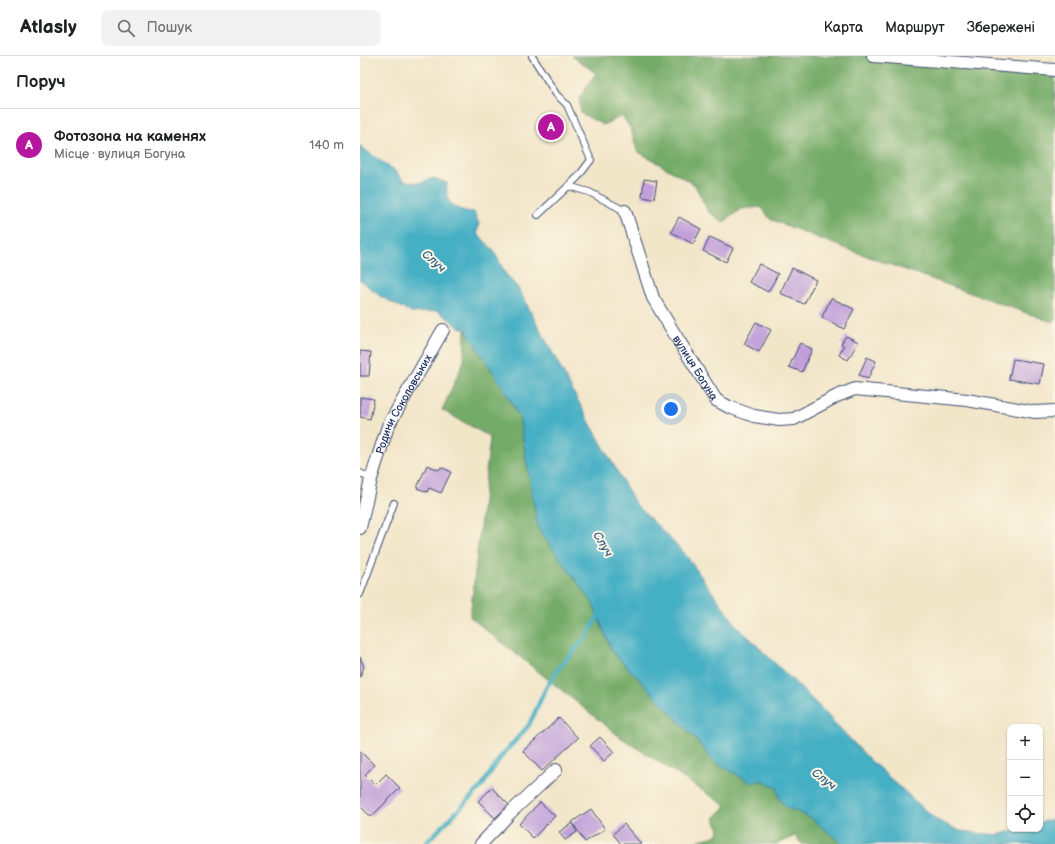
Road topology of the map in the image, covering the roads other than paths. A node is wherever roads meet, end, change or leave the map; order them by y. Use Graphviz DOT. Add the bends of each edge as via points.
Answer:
graph roads {
  1 [pos="532,56"];
  2 [pos="873,56"];
  3 [pos="1055,70"];
  4 [pos="568,186"];
  5 [pos="625,211"];
  6 [pos="538,215"];
  7 [pos="442,330"];
  8 [pos="1055,411"];
  9 [pos="360,473"];
  10 [pos="371,479"];
  11 [pos="394,503"];
  12 [pos="360,528"];
  13 [pos="360,594"];
  14 [pos="556,770"];
  15 [pos="481,844"];
  1 -- 4 [label="lane" via="566,105 591,160"];
  2 -- 3 [label="street"];
  4 -- 5 [label="lane" via="589,192"];
  4 -- 6 [label="lane"];
  5 -- 8 [label="street, вулиця Богуна" via="653,298 716,400 729,407 754,416 779,420 794,419 855,389 967,400 1035,412"];
  7 -- 10 [label="street, Родини Соколовських" via="388,426"];
  9 -- 10 [label="lane"];
  10 -- 12 [label="street, Родини Соколовських"];
  11 -- 13 [label="lane"];
  14 -- 15 [label="street"];
}
